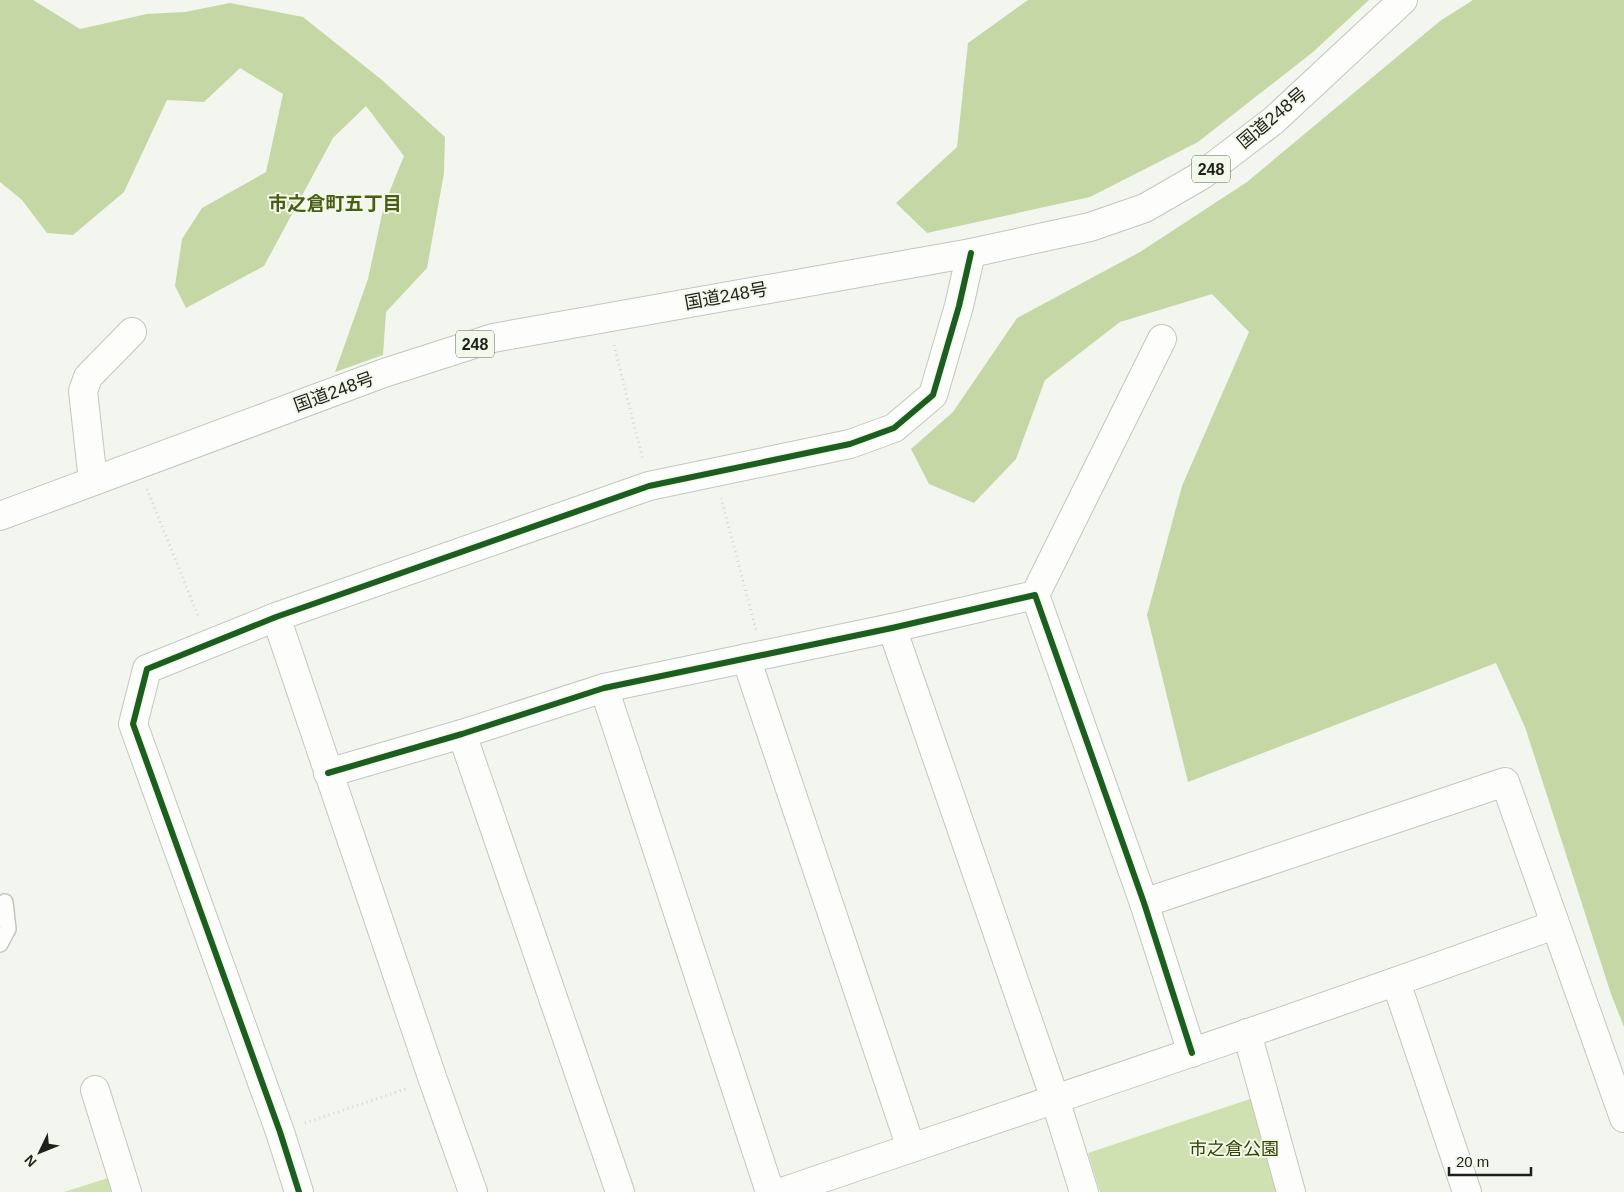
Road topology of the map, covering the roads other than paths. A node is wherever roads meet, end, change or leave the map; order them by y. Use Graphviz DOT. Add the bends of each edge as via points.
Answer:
graph roads {
  1 [pos="1403,0"];
  2 [pos="971,252"];
  3 [pos="132,332"];
  4 [pos="1162,339"];
  5 [pos="92,481"];
  6 [pos="0,516"];
  7 [pos="1034,595"];
  8 [pos="276,617"];
  9 [pos="892,628"];
  10 [pos="754,656"];
  11 [pos="604,688"];
  12 [pos="462,734"];
  13 [pos="328,773"];
  14 [pos="5,902"];
  15 [pos="1144,903"];
  16 [pos="1554,925"];
  17 [pos="0,944"];
  18 [pos="1396,982"];
  19 [pos="1247,1033"];
  20 [pos="1192,1053"];
  21 [pos="95,1090"];
  22 [pos="1055,1099"];
  23 [pos="1624,1118"];
  24 [pos="911,1148"];
  25 [pos="127,1192"];
  26 [pos="299,1192"];
  27 [pos="473,1192"];
  28 [pos="620,1192"];
  29 [pos="770,1192"];
  30 [pos="782,1192"];
  31 [pos="1084,1192"];
  32 [pos="1291,1192"];
  33 [pos="1466,1192"];
  1 -- 2 [label="main road, 国道248号 / 248" via="1272,121 1202,176 1145,208 1090,227"];
  2 -- 5 [label="main road, 国道248号 / 248" via="493,338 384,374"];
  2 -- 8 [label="main road" via="933,395 894,428 850,444 650,486"];
  3 -- 5 [label="main road" via="88,377 83,391"];
  4 -- 7 [label="main road"];
  5 -- 6 [label="main road, 国道248号 / 248"];
  7 -- 9 [label="main road"];
  7 -- 15 [label="main road"];
  8 -- 13 [label="main road"];
  8 -- 26 [label="main road" via="147,669 133,724"];
  9 -- 10 [label="main road"];
  9 -- 22 [label="main road"];
  10 -- 11 [label="main road"];
  10 -- 24 [label="main road"];
  11 -- 12 [label="main road"];
  11 -- 29 [label="main road"];
  12 -- 13 [label="main road"];
  12 -- 28 [label="main road"];
  13 -- 27 [label="main road"];
  14 -- 17 [label="lane" via="8,929"];
  15 -- 16 [label="main road" via="1505,782"];
  15 -- 20 [label="main road"];
  16 -- 18 [label="main road"];
  16 -- 23 [label="main road"];
  18 -- 19 [label="main road"];
  18 -- 33 [label="main road"];
  19 -- 20 [label="main road"];
  19 -- 32 [label="main road"];
  20 -- 22 [label="main road"];
  21 -- 25 [label="main road"];
  22 -- 24 [label="main road"];
  22 -- 31 [label="main road"];
  24 -- 30 [label="main road"];
}
